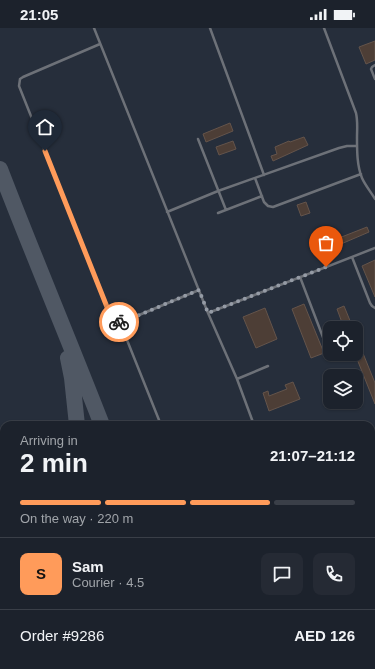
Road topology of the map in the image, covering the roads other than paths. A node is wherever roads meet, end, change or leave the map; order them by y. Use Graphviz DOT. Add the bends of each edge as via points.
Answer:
graph roads {
  1 [pos="94,28"];
  2 [pos="210,28"];
  3 [pos="324,28"];
  4 [pos="100,44"];
  5 [pos="375,65"];
  6 [pos="375,79"];
  7 [pos="198,139"];
  8 [pos="357,146"];
  9 [pos="361,174"];
  10 [pos="264,175"];
  11 [pos="255,178"];
  12 [pos="218,191"];
  13 [pos="262,196"];
  14 [pos="375,199"];
  15 [pos="226,210"];
  16 [pos="167,212"];
  17 [pos="218,213"];
  18 [pos="375,248"];
  19 [pos="352,257"];
  20 [pos="300,277"];
  21 [pos="199,290"];
  22 [pos="375,308"];
  23 [pos="208,313"];
  24 [pos="120,323"];
  25 [pos="323,337"];
  26 [pos="268,366"];
  27 [pos="236,380"];
  28 [pos="159,421"];
  29 [pos="252,421"];
  1 -- 4 [label="lane"];
  2 -- 10 [label="lane"];
  3 -- 8 [label="lane" via="356,113"];
  4 -- 16 [label="lane"];
  4 -- 24 [label="lane" via="26,75 20,79 19,86 109,312"];
  5 -- 6 [label="lane" via="371,69"];
  7 -- 12 [label="lane"];
  8 -- 9 [label="lane"];
  8 -- 10 [label="lane" via="339,148"];
  9 -- 13 [label="lane" via="273,206 268,206"];
  9 -- 14 [label="lane"];
  10 -- 11 [label="lane"];
  11 -- 12 [label="lane"];
  11 -- 13 [label="lane"];
  12 -- 15 [label="lane"];
  12 -- 16 [label="lane"];
  13 -- 15 [label="lane"];
  15 -- 17 [label="lane"];
  16 -- 21 [label="lane"];
  18 -- 19 [label="lane"];
  19 -- 20 [label="lane"];
  19 -- 22 [label="lane" via="370,303"];
  20 -- 23 [label="lane"];
  20 -- 25 [label="lane"];
  21 -- 23 [label="lane"];
  21 -- 24 [label="lane"];
  23 -- 27 [label="lane"];
  24 -- 28 [label="lane"];
  26 -- 27 [label="lane"];
  27 -- 29 [label="lane"];
}
